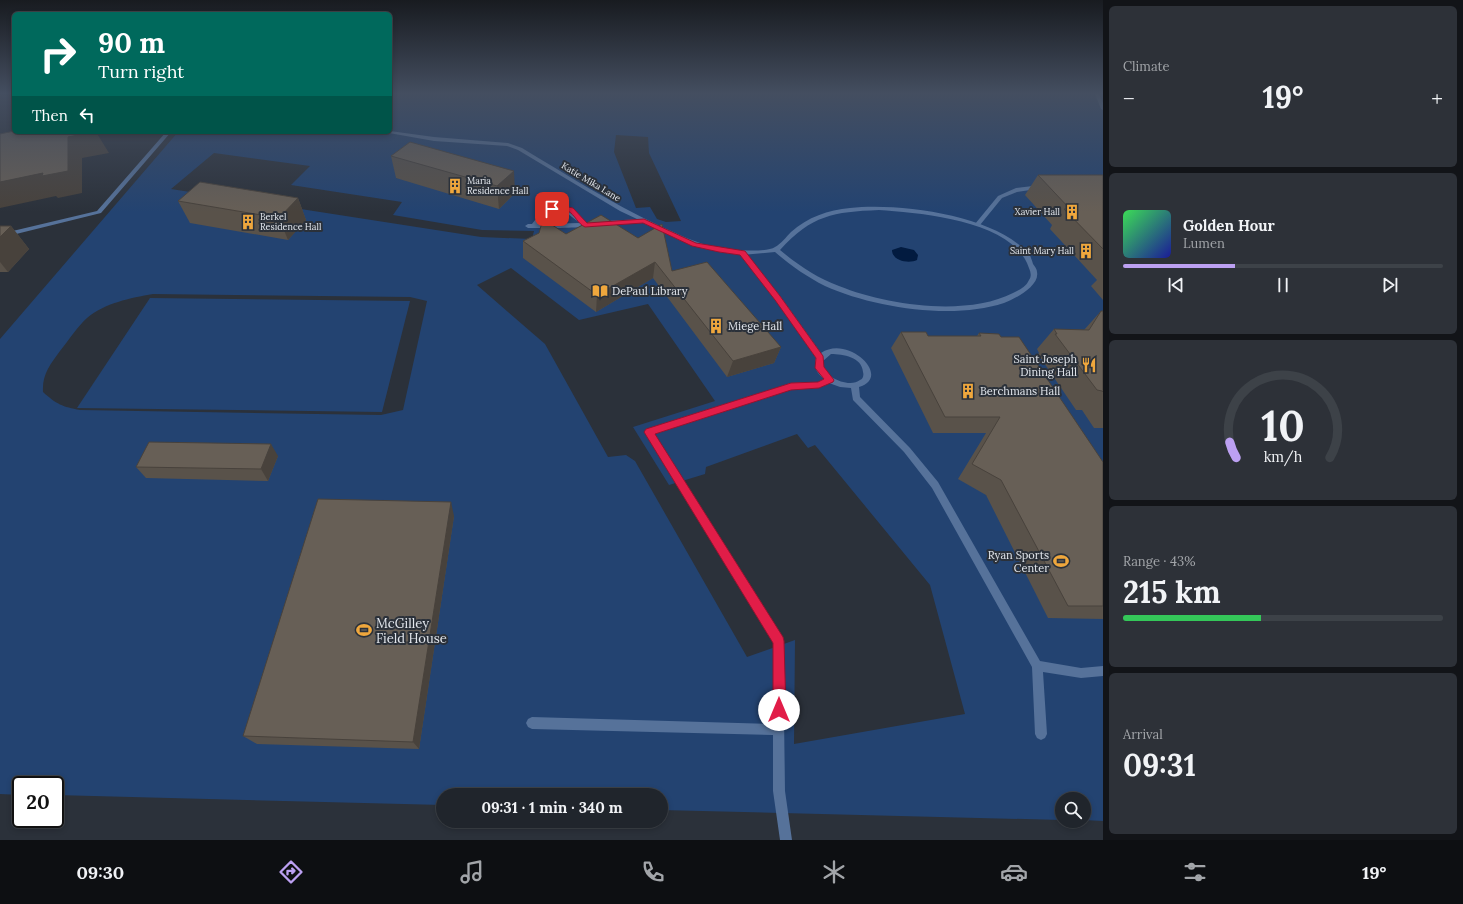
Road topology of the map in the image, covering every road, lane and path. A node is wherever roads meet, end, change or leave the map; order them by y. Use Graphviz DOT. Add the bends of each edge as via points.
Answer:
graph roads {
  1 [pos="397,133"];
  2 [pos="166,134"];
  3 [pos="1051,188"];
  4 [pos="644,221"];
  5 [pos="978,224"];
  6 [pos="585,225"];
  7 [pos="0,236"];
  8 [pos="776,250"];
  9 [pos="742,253"];
  10 [pos="820,358"];
  11 [pos="830,380"];
  12 [pos="855,386"];
  13 [pos="1037,666"];
  14 [pos="1103,671"];
  15 [pos="532,723"];
  16 [pos="779,730"];
  17 [pos="1040,734"];
  18 [pos="786,840"];
  1 -- 4 [label="street, Katie Mika Lane" via="434,139 495,143 520,149"];
  2 -- 7 [label="street" via="98,212"];
  3 -- 5 [label="street" via="1016,190 1000,197"];
  4 -- 6 [label="street"];
  4 -- 9 [label="street, Katie Mika Lane" via="694,244"];
  5 -- 8 [label="street" via="899,209 853,209 831,212 807,222"];
  5 -- 8 [label="street" via="1004,237 1022,250 1031,261 1034,274 1030,286 1016,296 972,308 909,305 862,296 837,288 809,274"];
  6 -- 6 [label="street" via="531,226 539,222 542,215 558,208 570,210"];
  8 -- 9 [label="street, Katie Mika Lane"];
  9 -- 10 [label="street" via="778,298"];
  10 -- 11 [label="street" via="820,368"];
  10 -- 12 [label="street" via="824,354 837,351 860,359 868,370 868,375 866,380"];
  11 -- 12 [label="street"];
  11 -- 16 [label="street" via="819,385 791,386 649,432 778,641"];
  12 -- 13 [label="street" via="856,398 907,450 936,485"];
  13 -- 14 [label="street" via="1081,673"];
  13 -- 17 [label="street"];
  15 -- 16 [label="street"];
  16 -- 18 [label="street" via="779,791"];
}
